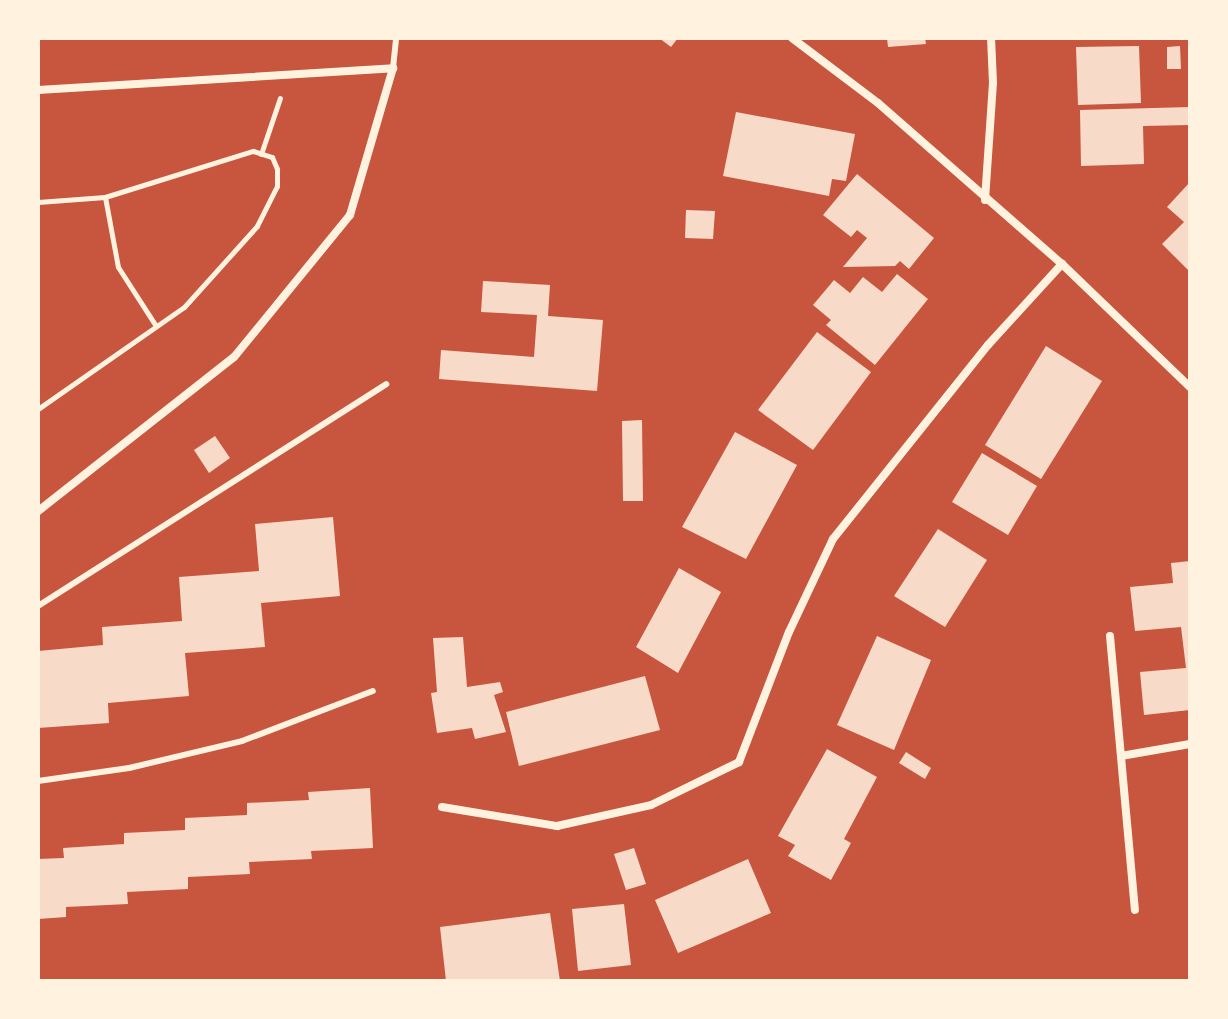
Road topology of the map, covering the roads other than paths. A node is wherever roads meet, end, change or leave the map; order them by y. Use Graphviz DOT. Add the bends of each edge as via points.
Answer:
graph roads {
  1 [pos="396,38"];
  2 [pos="792,38"];
  3 [pos="991,38"];
  4 [pos="393,68"];
  5 [pos="38,90"];
  6 [pos="985,200"];
  7 [pos="1062,264"];
  8 [pos="386,384"];
  9 [pos="1190,387"];
  10 [pos="38,511"];
  11 [pos="38,606"];
  12 [pos="1110,636"];
  13 [pos="373,691"];
  14 [pos="1190,744"];
  15 [pos="1121,756"];
  16 [pos="38,781"];
  17 [pos="442,807"];
  18 [pos="1135,910"];
  1 -- 4 [label="lane"];
  2 -- 6 [label="street" via="878,103"];
  3 -- 6 [label="street"];
  4 -- 5 [label="street"];
  4 -- 10 [label="street" via="350,215 234,357"];
  6 -- 7 [label="street"];
  7 -- 9 [label="street"];
  7 -- 17 [label="street" via="988,345 833,539 789,632 739,762 651,805 557,826"];
  8 -- 11 [label="lane"];
  12 -- 15 [label="street"];
  13 -- 16 [label="lane" via="242,741 129,768"];
  14 -- 15 [label="street"];
  15 -- 18 [label="street"];
}
